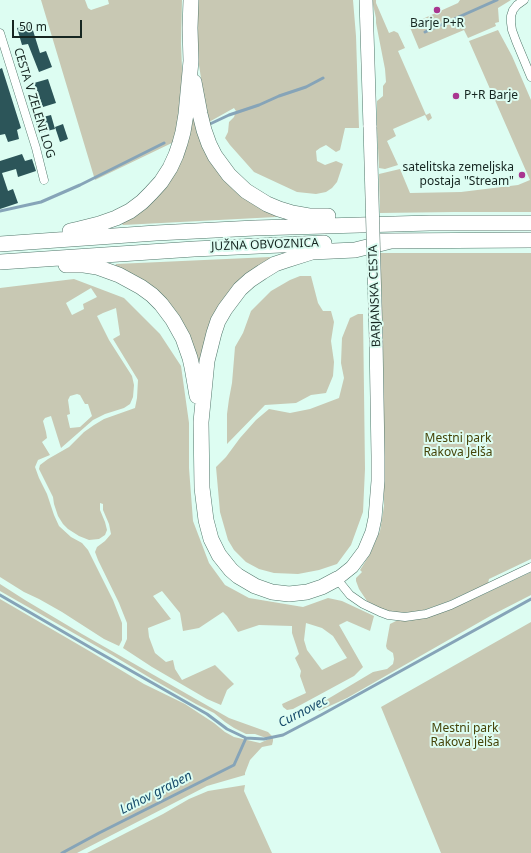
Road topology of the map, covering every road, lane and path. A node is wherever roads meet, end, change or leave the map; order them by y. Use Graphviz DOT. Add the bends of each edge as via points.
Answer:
graph roads {
  1 [pos="190,0"];
  2 [pos="366,0"];
  3 [pos="524,0"];
  4 [pos="0,33"];
  5 [pos="191,61"];
  6 [pos="531,76"];
  7 [pos="44,180"];
  8 [pos="531,223"];
  9 [pos="380,224"];
  10 [pos="531,240"];
  11 [pos="391,241"];
  12 [pos="3,244"];
  13 [pos="3,261"];
  14 [pos="201,422"];
  15 [pos="531,567"];
  16 [pos="337,579"];
  1 -- 5 [label="highway"];
  2 -- 16 [label="main road, BARJANSKA CESTA, bridge" via="378,481 372,532 364,551 352,567"];
  3 -- 6 [label="street" via="513,10 511,23"];
  4 -- 7 [label="street, CESTA V ZELENI LOG"];
  5 -- 9 [label="highway" via="200,114 209,144 222,167 237,184 267,204 292,213 352,217"];
  5 -- 12 [label="highway" via="186,114 176,155 161,182 142,202 130,211 107,221 79,229 37,234"];
  8 -- 9 [label="highway, JUŽNA OBVOZNICA"];
  9 -- 12 [label="highway, JUŽNA OBVOZNICA" via="195,231"];
  10 -- 11 [label="highway, JUŽNA OBVOZNICA"];
  11 -- 13 [label="highway, JUŽNA OBVOZNICA" via="215,247"];
  11 -- 14 [label="highway" via="355,250 312,252 275,264 250,280 218,321 207,361"];
  13 -- 14 [label="highway" via="47,266 97,267 130,280 152,295 168,312 183,338 192,367"];
  14 -- 16 [label="highway" via="204,510 211,539 224,562 246,582 281,593 307,592"];
  15 -- 16 [label="street" via="451,605 426,614 405,617 388,615 363,604 350,595"];
}
